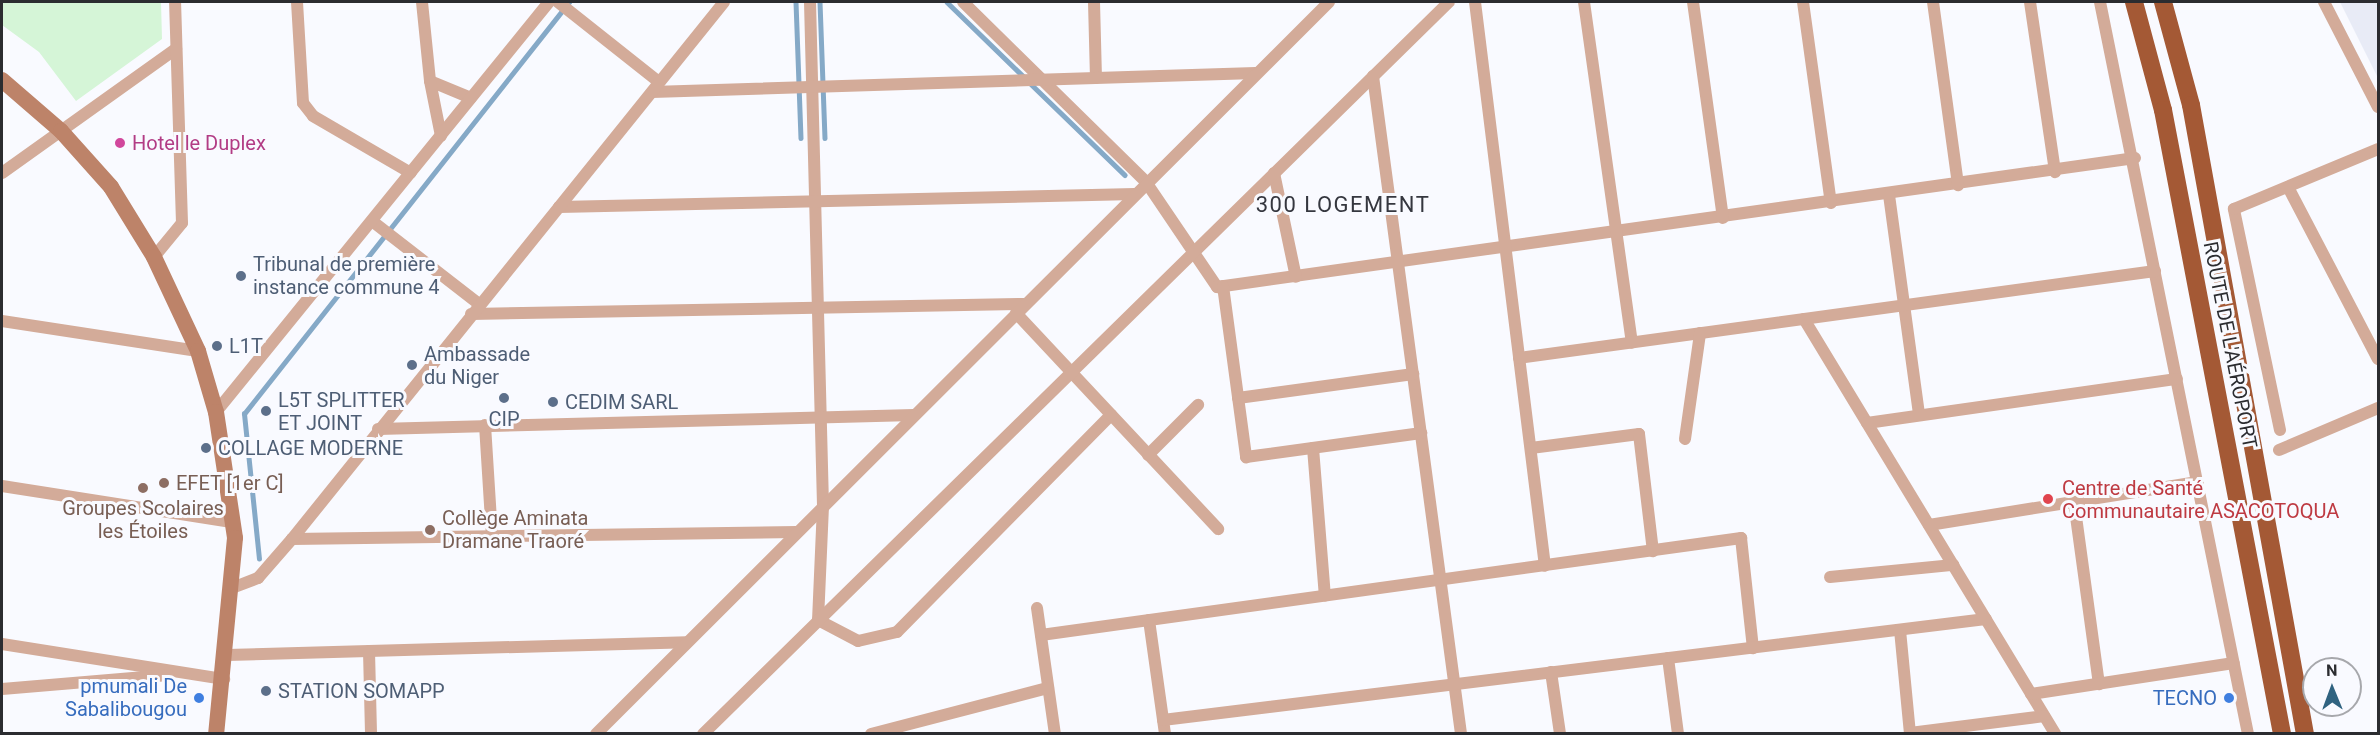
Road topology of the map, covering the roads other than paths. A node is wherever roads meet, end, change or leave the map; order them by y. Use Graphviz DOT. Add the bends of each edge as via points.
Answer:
graph roads {
  1 [pos="175,2"];
  2 [pos="297,2"];
  3 [pos="422,2"];
  4 [pos="549,2"];
  5 [pos="558,2"];
  6 [pos="724,2"];
  7 [pos="810,2"];
  8 [pos="963,2"];
  9 [pos="1094,2"];
  10 [pos="1329,2"];
  11 [pos="1449,2"];
  12 [pos="1475,2"];
  13 [pos="1584,2"];
  14 [pos="1693,2"];
  15 [pos="1803,2"];
  16 [pos="1933,2"];
  17 [pos="2030,2"];
  18 [pos="2100,2"];
  19 [pos="2134,2"];
  20 [pos="2163,2"];
  21 [pos="2324,2"];
  22 [pos="176,49"];
  23 [pos="1256,73"];
  24 [pos="1373,76"];
  25 [pos="1043,78"];
  26 [pos="1096,78"];
  27 [pos="2,80"];
  28 [pos="430,81"];
  29 [pos="656,87"];
  30 [pos="811,87"];
  31 [pos="471,98"];
  32 [pos="2379,106"];
  33 [pos="61,131"];
  34 [pos="441,136"];
  35 [pos="2379,149"];
  36 [pos="2134,158"];
  37 [pos="4,168"];
  38 [pos="2055,172"];
  39 [pos="411,173"];
  40 [pos="1274,173"];
  41 [pos="1146,182"];
  42 [pos="1958,185"];
  43 [pos="2288,186"];
  44 [pos="1135,194"];
  45 [pos="1888,195"];
  46 [pos="813,197"];
  47 [pos="1832,203"];
  48 [pos="559,207"];
  49 [pos="1723,218"];
  50 [pos="372,221"];
  51 [pos="1617,232"];
  52 [pos="1506,248"];
  53 [pos="1194,252"];
  54 [pos="154,257"];
  55 [pos="1398,262"];
  56 [pos="2155,270"];
  57 [pos="1296,277"];
  58 [pos="1223,286"];
  59 [pos="816,304"];
  60 [pos="1904,305"];
  61 [pos="1020,308"];
  62 [pos="475,309"];
  63 [pos="1803,319"];
  64 [pos="2,321"];
  65 [pos="1700,333"];
  66 [pos="1632,343"];
  67 [pos="198,351"];
  68 [pos="1519,358"];
  69 [pos="2379,359"];
  70 [pos="1071,372"];
  71 [pos="1413,374"];
  72 [pos="2177,379"];
  73 [pos="1238,398"];
  74 [pos="1198,405"];
  75 [pos="2379,408"];
  76 [pos="216,412"];
  77 [pos="1919,414"];
  78 [pos="914,415"];
  79 [pos="1111,415"];
  80 [pos="819,416"];
  81 [pos="1867,423"];
  82 [pos="485,426"];
  83 [pos="378,429"];
  84 [pos="2280,430"];
  85 [pos="1421,433"];
  86 [pos="1685,439"];
  87 [pos="1313,448"];
  88 [pos="1530,448"];
  89 [pos="2279,450"];
  90 [pos="1148,455"];
  91 [pos="2198,482"];
  92 [pos="2,486"];
  93 [pos="2074,502"];
  94 [pos="823,506"];
  95 [pos="233,522"];
  96 [pos="1929,525"];
  97 [pos="1218,529"];
  98 [pos="797,532"];
  99 [pos="492,536"];
  100 [pos="292,539"];
  101 [pos="1653,550"];
  102 [pos="1545,566"];
  103 [pos="1953,566"];
  104 [pos="1830,577"];
  105 [pos="1440,580"];
  106 [pos="232,588"];
  107 [pos="1325,596"];
  108 [pos="1037,608"];
  109 [pos="1986,619"];
  110 [pos="818,620"];
  111 [pos="1149,620"];
  112 [pos="1900,630"];
  113 [pos="1041,635"];
  114 [pos="687,642"];
  115 [pos="2,644"];
  116 [pos="1753,648"];
  117 [pos="369,651"];
  118 [pos="227,656"];
  119 [pos="1668,658"];
  120 [pos="2234,663"];
  121 [pos="1551,672"];
  122 [pos="188,674"];
  123 [pos="224,679"];
  124 [pos="1455,684"];
  125 [pos="2099,684"];
  126 [pos="1048,688"];
  127 [pos="2,689"];
  128 [pos="2031,694"];
  129 [pos="2044,716"];
  130 [pos="1163,720"];
  131 [pos="2009,720"];
  132 [pos="714,729"];
  133 [pos="599,732"];
  134 [pos="1910,733"];
  135 [pos="216,734"];
  136 [pos="371,734"];
  137 [pos="703,734"];
  138 [pos="871,734"];
  139 [pos="1055,734"];
  140 [pos="1165,734"];
  141 [pos="1461,734"];
  142 [pos="1560,734"];
  143 [pos="1678,734"];
  144 [pos="2011,734"];
  145 [pos="2055,734"];
  146 [pos="2248,734"];
  147 [pos="2282,734"];
  148 [pos="2305,734"];
  1 -- 22 [label="street"];
  2 -- 39 [label="street" via="303,103 314,116"];
  3 -- 28 [label="street"];
  4 -- 31 [label="street"];
  5 -- 29 [label="street"];
  6 -- 29 [label="street"];
  7 -- 30 [label="street"];
  8 -- 25 [label="street"];
  9 -- 26 [label="street"];
  10 -- 23 [label="street"];
  11 -- 24 [label="street"];
  12 -- 52 [label="street"];
  13 -- 51 [label="street"];
  14 -- 49 [label="street"];
  15 -- 47 [label="street"];
  16 -- 42 [label="street"];
  17 -- 38 [label="street"];
  18 -- 36 [label="street"];
  19 -- 147 [label="highway, ROUTE DE L'AÉROPORT" via="2163,110"];
  20 -- 148 [label="highway, ROUTE DE L'AÉROPORT" via="2191,105"];
  21 -- 32 [label="street"];
  22 -- 33 [label="street"];
  22 -- 54 [label="street" via="183,223"];
  23 -- 26 [label="street"];
  23 -- 41 [label="street"];
  24 -- 40 [label="street"];
  24 -- 55 [label="street"];
  25 -- 26 [label="street"];
  25 -- 30 [label="street"];
  25 -- 41 [label="street"];
  27 -- 33 [label="main road"];
  28 -- 31 [label="street"];
  28 -- 34 [label="street"];
  29 -- 30 [label="street"];
  29 -- 48 [label="street"];
  30 -- 46 [label="street"];
  31 -- 34 [label="street"];
  33 -- 37 [label="street"];
  33 -- 54 [label="main road" via="111,187"];
  34 -- 39 [label="street"];
  35 -- 43 [label="street"];
  36 -- 38 [label="street"];
  36 -- 56 [label="street"];
  38 -- 42 [label="street"];
  39 -- 50 [label="street"];
  40 -- 53 [label="street"];
  40 -- 57 [label="street"];
  41 -- 44 [label="street"];
  41 -- 53 [label="street"];
  42 -- 45 [label="street"];
  43 -- 69 [label="street"];
  43 -- 84 [label="street" via="2234,209"];
  44 -- 46 [label="street"];
  44 -- 61 [label="street"];
  45 -- 47 [label="street"];
  45 -- 60 [label="street"];
  46 -- 48 [label="street"];
  46 -- 59 [label="street"];
  47 -- 49 [label="street"];
  48 -- 62 [label="street"];
  49 -- 51 [label="street"];
  50 -- 62 [label="street"];
  50 -- 76 [label="street"];
  51 -- 52 [label="street"];
  51 -- 66 [label="street"];
  52 -- 55 [label="street"];
  52 -- 68 [label="street"];
  53 -- 58 [label="street" via="1217,287"];
  53 -- 70 [label="street"];
  54 -- 67 [label="main road"];
  55 -- 57 [label="street"];
  55 -- 71 [label="street"];
  56 -- 60 [label="street"];
  56 -- 72 [label="street"];
  57 -- 58 [label="street"];
  58 -- 73 [label="street"];
  59 -- 61 [label="street"];
  59 -- 62 [label="street"];
  59 -- 80 [label="street"];
  60 -- 63 [label="street"];
  60 -- 77 [label="street"];
  61 -- 70 [label="street"];
  61 -- 78 [label="street"];
  62 -- 83 [label="street"];
  63 -- 65 [label="street"];
  63 -- 81 [label="street"];
  64 -- 67 [label="street"];
  65 -- 66 [label="street"];
  65 -- 86 [label="street"];
  66 -- 68 [label="street"];
  67 -- 76 [label="main road"];
  68 -- 88 [label="street"];
  70 -- 79 [label="street"];
  70 -- 110 [label="street"];
  71 -- 73 [label="street"];
  71 -- 85 [label="street"];
  72 -- 77 [label="street"];
  72 -- 91 [label="street"];
  73 -- 87 [label="street" via="1246,457"];
  74 -- 90 [label="street"];
  75 -- 89 [label="street"];
  76 -- 95 [label="main road"];
  77 -- 81 [label="street"];
  78 -- 80 [label="street"];
  78 -- 94 [label="street"];
  79 -- 90 [label="street"];
  79 -- 110 [label="street" via="897,632 858,641"];
  80 -- 82 [label="street"];
  80 -- 94 [label="street"];
  81 -- 96 [label="street"];
  82 -- 83 [label="street"];
  82 -- 99 [label="street"];
  83 -- 100 [label="street"];
  85 -- 87 [label="street"];
  85 -- 105 [label="street"];
  87 -- 107 [label="street"];
  88 -- 101 [label="street" via="1639,434"];
  88 -- 102 [label="street"];
  90 -- 97 [label="street"];
  91 -- 93 [label="street"];
  91 -- 120 [label="street"];
  92 -- 95 [label="street"];
  93 -- 96 [label="street"];
  93 -- 125 [label="street"];
  94 -- 98 [label="street"];
  94 -- 110 [label="street"];
  95 -- 106 [label="main road"];
  96 -- 103 [label="street"];
  98 -- 99 [label="street"];
  98 -- 114 [label="street"];
  99 -- 100 [label="street"];
  100 -- 106 [label="street" via="258,578"];
  101 -- 102 [label="street"];
  101 -- 116 [label="street" via="1741,538"];
  102 -- 105 [label="street"];
  103 -- 104 [label="street"];
  103 -- 109 [label="street"];
  105 -- 107 [label="street"];
  105 -- 124 [label="street"];
  106 -- 118 [label="main road"];
  107 -- 111 [label="street"];
  108 -- 113 [label="street"];
  109 -- 112 [label="street"];
  109 -- 128 [label="street"];
  110 -- 132 [label="street"];
  111 -- 113 [label="street"];
  111 -- 130 [label="street"];
  112 -- 116 [label="street"];
  112 -- 134 [label="street"];
  113 -- 126 [label="street"];
  114 -- 117 [label="street"];
  114 -- 133 [label="street"];
  115 -- 122 [label="street"];
  116 -- 119 [label="street"];
  117 -- 118 [label="street"];
  117 -- 136 [label="street"];
  118 -- 123 [label="main road"];
  119 -- 121 [label="street"];
  119 -- 143 [label="street"];
  120 -- 125 [label="street"];
  120 -- 146 [label="street"];
  121 -- 124 [label="street"];
  121 -- 142 [label="street"];
  122 -- 123 [label="street"];
  122 -- 127 [label="street"];
  123 -- 135 [label="main road"];
  124 -- 130 [label="street"];
  124 -- 141 [label="street"];
  125 -- 128 [label="street"];
  126 -- 138 [label="street"];
  126 -- 139 [label="street"];
  128 -- 129 [label="street"];
  129 -- 131 [label="street"];
  129 -- 145 [label="street"];
  130 -- 140 [label="street"];
  131 -- 134 [label="street"];
  131 -- 144 [label="street"];
  132 -- 137 [label="street"];
}
